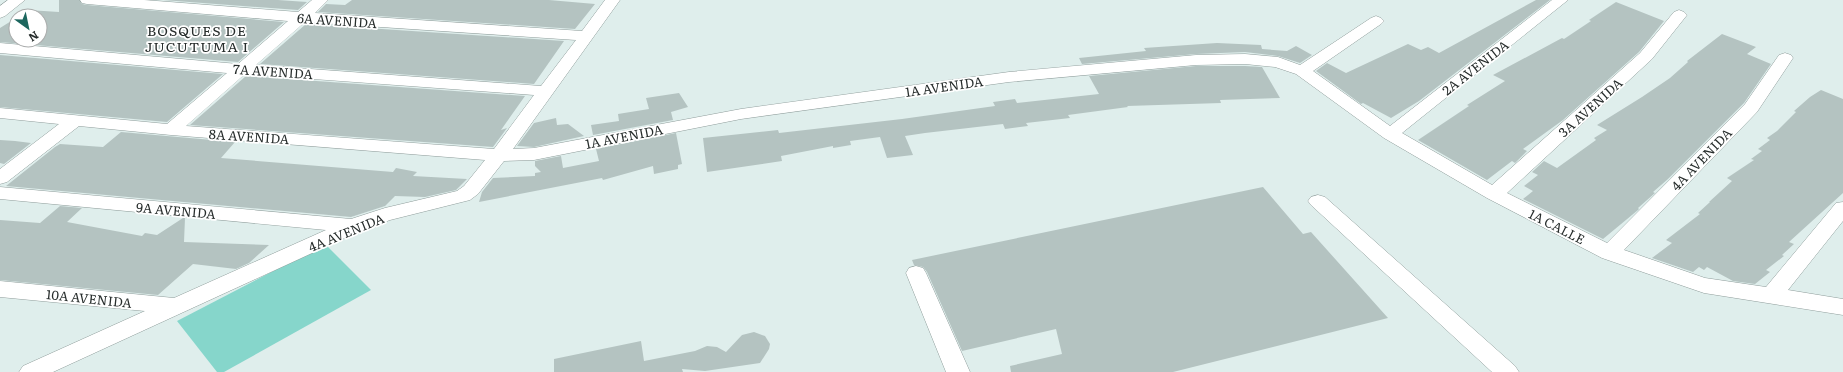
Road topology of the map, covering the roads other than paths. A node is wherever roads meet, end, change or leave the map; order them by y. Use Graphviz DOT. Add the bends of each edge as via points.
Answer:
graph roads {
  1 [pos="18,0"];
  2 [pos="87,0"];
  3 [pos="321,0"];
  4 [pos="613,0"];
  5 [pos="1561,0"];
  6 [pos="0,13"];
  7 [pos="1679,15"];
  8 [pos="301,17"];
  9 [pos="1376,21"];
  10 [pos="587,36"];
  11 [pos="0,48"];
  12 [pos="1785,58"];
  13 [pos="242,69"];
  14 [pos="1302,71"];
  15 [pos="547,91"];
  16 [pos="0,113"];
  17 [pos="76,120"];
  18 [pos="171,130"];
  19 [pos="1390,134"];
  20 [pos="499,155"];
  21 [pos="0,178"];
  22 [pos="0,193"];
  23 [pos="1494,194"];
  24 [pos="1318,201"];
  25 [pos="1843,208"];
  26 [pos="353,226"];
  27 [pos="1609,253"];
  28 [pos="916,273"];
  29 [pos="0,289"];
  30 [pos="1772,295"];
  31 [pos="178,306"];
  32 [pos="1843,307"];
  33 [pos="31,372"];
  34 [pos="958,372"];
  35 [pos="1507,372"];
  1 -- 6 [label="street"];
  2 -- 8 [label="street, 6A AVENIDA"];
  3 -- 8 [label="street"];
  4 -- 10 [label="street, 4A AVENIDA"];
  5 -- 19 [label="street, 2A AVENIDA"];
  7 -- 23 [label="street, 3A AVENIDA" via="1646,56"];
  8 -- 10 [label="street, 6A AVENIDA"];
  8 -- 13 [label="street"];
  9 -- 14 [label="street"];
  10 -- 15 [label="street, 4A AVENIDA"];
  11 -- 13 [label="street, 7A AVENIDA"];
  12 -- 27 [label="street, 4A AVENIDA" via="1751,108"];
  13 -- 15 [label="street, 7A AVENIDA"];
  13 -- 18 [label="street"];
  14 -- 19 [label="street, 1A CALLE"];
  14 -- 20 [label="street, 1A AVENIDA" via="1278,62 1245,59 1196,60 1009,77 740,114 534,154"];
  15 -- 20 [label="street, 4A AVENIDA"];
  16 -- 17 [label="street, 8A AVENIDA"];
  17 -- 18 [label="street, 8A AVENIDA"];
  17 -- 21 [label="street"];
  18 -- 20 [label="street, 8A AVENIDA"];
  19 -- 23 [label="street, 1A CALLE"];
  20 -- 26 [label="street, 4A AVENIDA" via="471,190 463,196 385,215"];
  22 -- 26 [label="street, 9A AVENIDA"];
  23 -- 27 [label="street, 1A CALLE"];
  24 -- 35 [label="street"];
  25 -- 30 [label="street"];
  26 -- 31 [label="street, 4A AVENIDA"];
  27 -- 30 [label="street, 1A CALLE" via="1704,285"];
  28 -- 34 [label="street"];
  29 -- 31 [label="street, 10A AVENIDA"];
  30 -- 32 [label="street, 1A CALLE"];
  31 -- 33 [label="street, 4A AVENIDA"];
}
